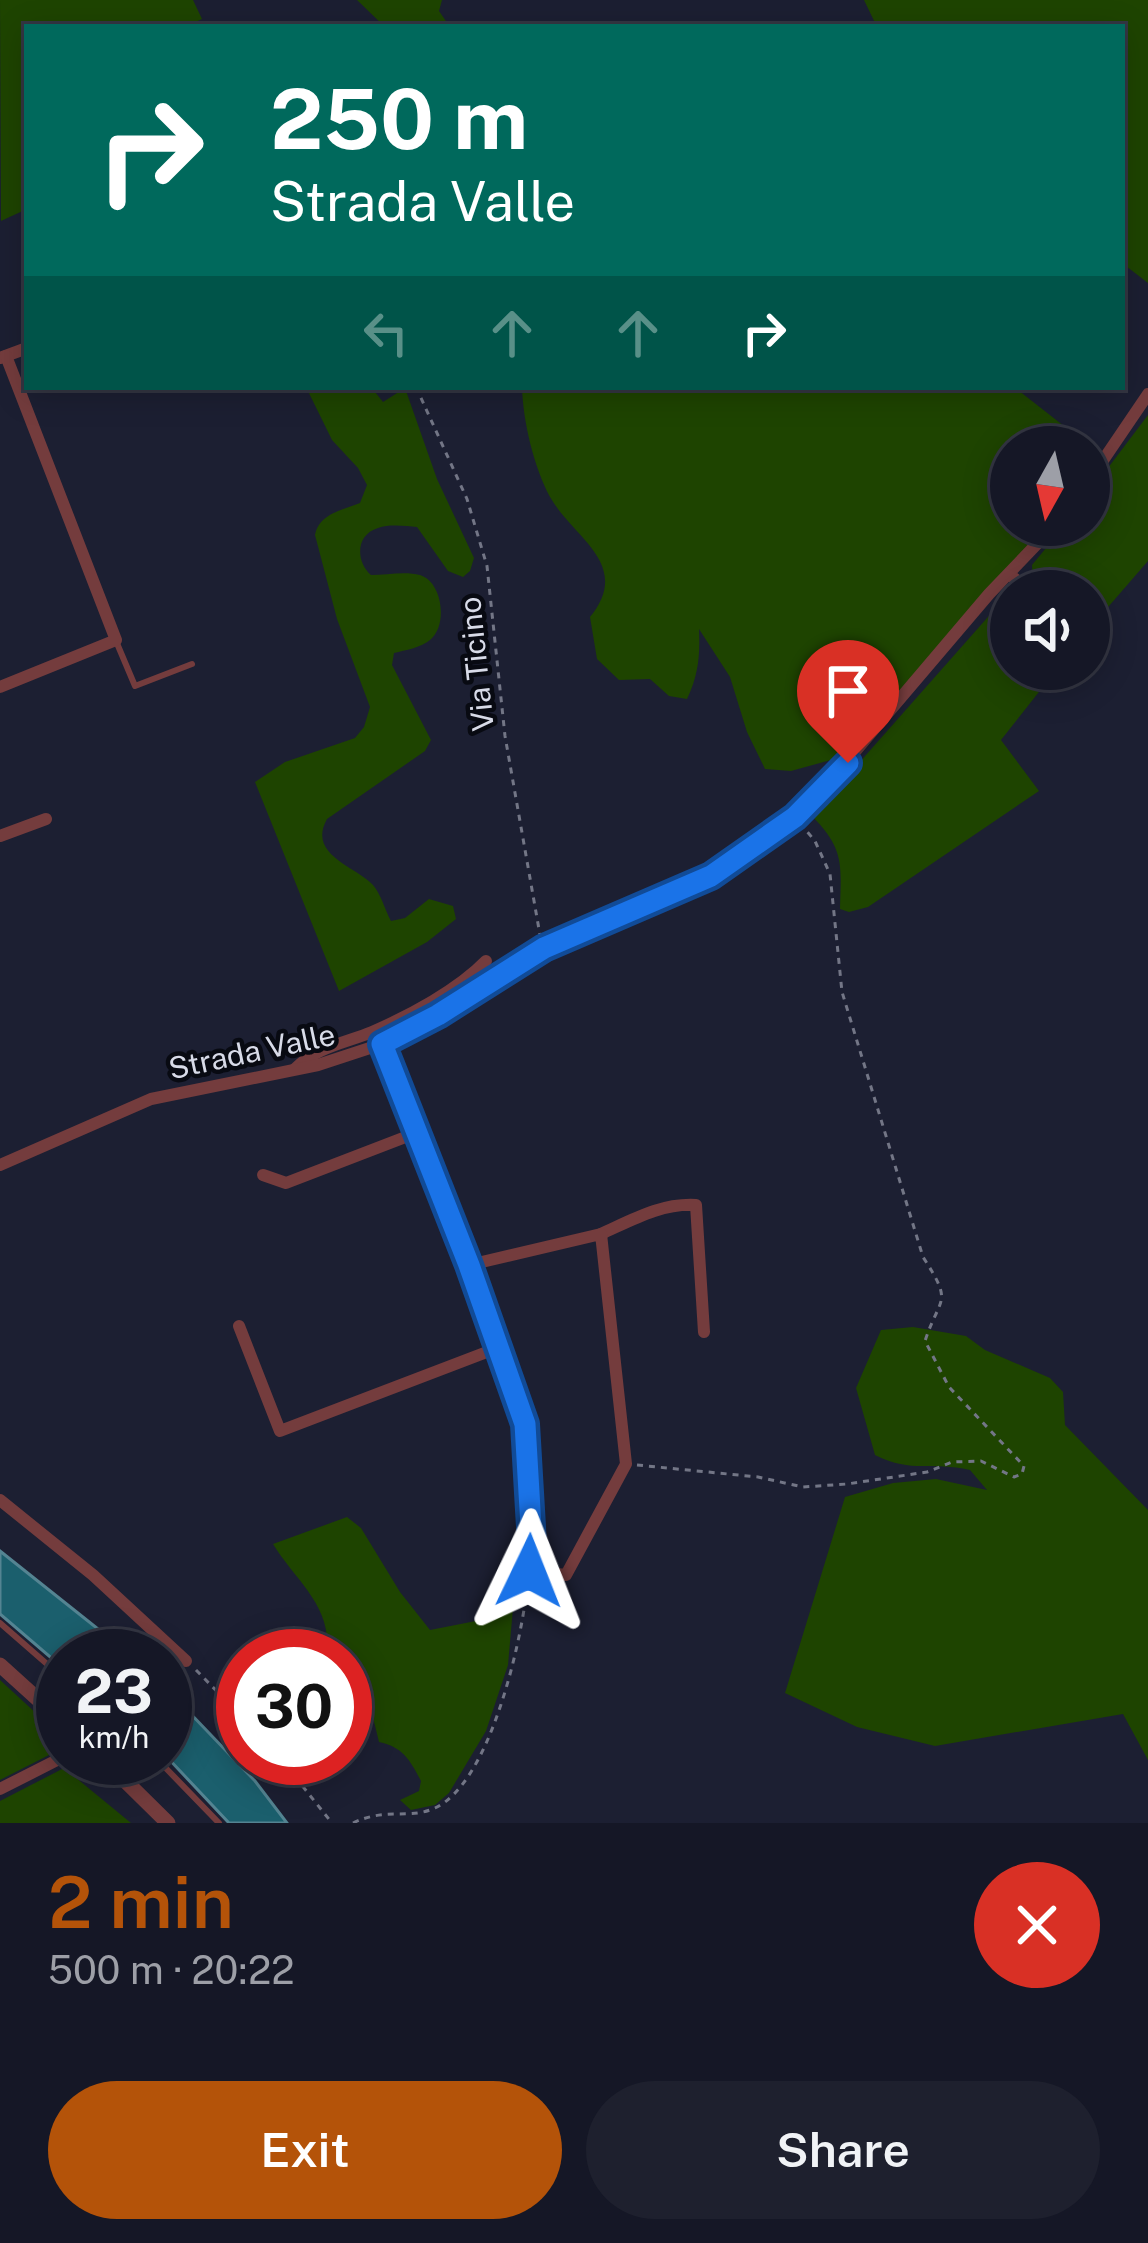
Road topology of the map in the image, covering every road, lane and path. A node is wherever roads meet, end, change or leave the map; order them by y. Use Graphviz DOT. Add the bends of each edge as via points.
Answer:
graph roads {
  1 [pos="3,357"];
  2 [pos="417,390"];
  3 [pos="1148,394"];
  4 [pos="1110,450"];
  5 [pos="1035,546"];
  6 [pos="1013,570"];
  7 [pos="990,596"];
  8 [pos="116,640"];
  9 [pos="192,664"];
  10 [pos="0,687"];
  11 [pos="795,817"];
  12 [pos="46,819"];
  13 [pos="0,836"];
  14 [pos="544,948"];
  15 [pos="486,961"];
  16 [pos="382,1044"];
  17 [pos="295,1070"];
  18 [pos="416,1132"];
  19 [pos="0,1166"];
  20 [pos="262,1175"];
  21 [pos="601,1234"];
  22 [pos="469,1265"];
  23 [pos="239,1325"];
  24 [pos="704,1332"];
  25 [pos="500,1347"];
  26 [pos="626,1464"];
  27 [pos="0,1500"];
  28 [pos="528,1576"];
  29 [pos="0,1623"];
  30 [pos="152,1629"];
  31 [pos="36,1654"];
  32 [pos="0,1665"];
  33 [pos="192,1666"];
  34 [pos="216,1691"];
  35 [pos="36,1698"];
  36 [pos="36,1771"];
  37 [pos="129,1785"];
  38 [pos="182,1785"];
  39 [pos="302,1785"];
  40 [pos="0,1789"];
  41 [pos="168,1823"];
  42 [pos="219,1823"];
  43 [pos="332,1823"];
  44 [pos="353,1823"];
  1 -- 8 [label="street"];
  2 -- 14 [label="path, Via Ticino" via="467,499 487,566 512,785"];
  3 -- 4 [label="street"];
  5 -- 6 [label="street, Strada Valle"];
  7 -- 11 [label="street, Strada Valle"];
  8 -- 9 [label="lane" via="135,686"];
  8 -- 10 [label="street"];
  11 -- 14 [label="street, Strada Valle" via="711,876"];
  11 -- 26 [label="path" via="830,874 842,992 923,1257 943,1294 925,1341 949,1387 1024,1466 1022,1474 952,1462 803,1487"];
  12 -- 13 [label="street"];
  14 -- 16 [label="street, Strada Valle"];
  15 -- 17 [label="street" via="425,1003 309,1055"];
  16 -- 17 [label="street, Strada Valle"];
  16 -- 18 [label="street"];
  17 -- 19 [label="street, Strada Valle" via="152,1099"];
  18 -- 20 [label="street" via="286,1183"];
  18 -- 22 [label="street"];
  21 -- 22 [label="street"];
  21 -- 24 [label="street" via="657,1209 696,1205"];
  21 -- 26 [label="street"];
  22 -- 25 [label="street"];
  23 -- 25 [label="street" via="280,1431"];
  25 -- 28 [label="street" via="525,1424"];
  26 -- 28 [label="street" via="566,1575"];
  27 -- 30 [label="street"];
  28 -- 44 [label="path" via="519,1646 494,1729 450,1798 428,1811 376,1812"];
  29 -- 31 [label="lane"];
  32 -- 35 [label="street"];
  33 -- 34 [label="path"];
  36 -- 40 [label="street"];
  37 -- 41 [label="street"];
  38 -- 42 [label="lane"];
  39 -- 43 [label="path"];
}
